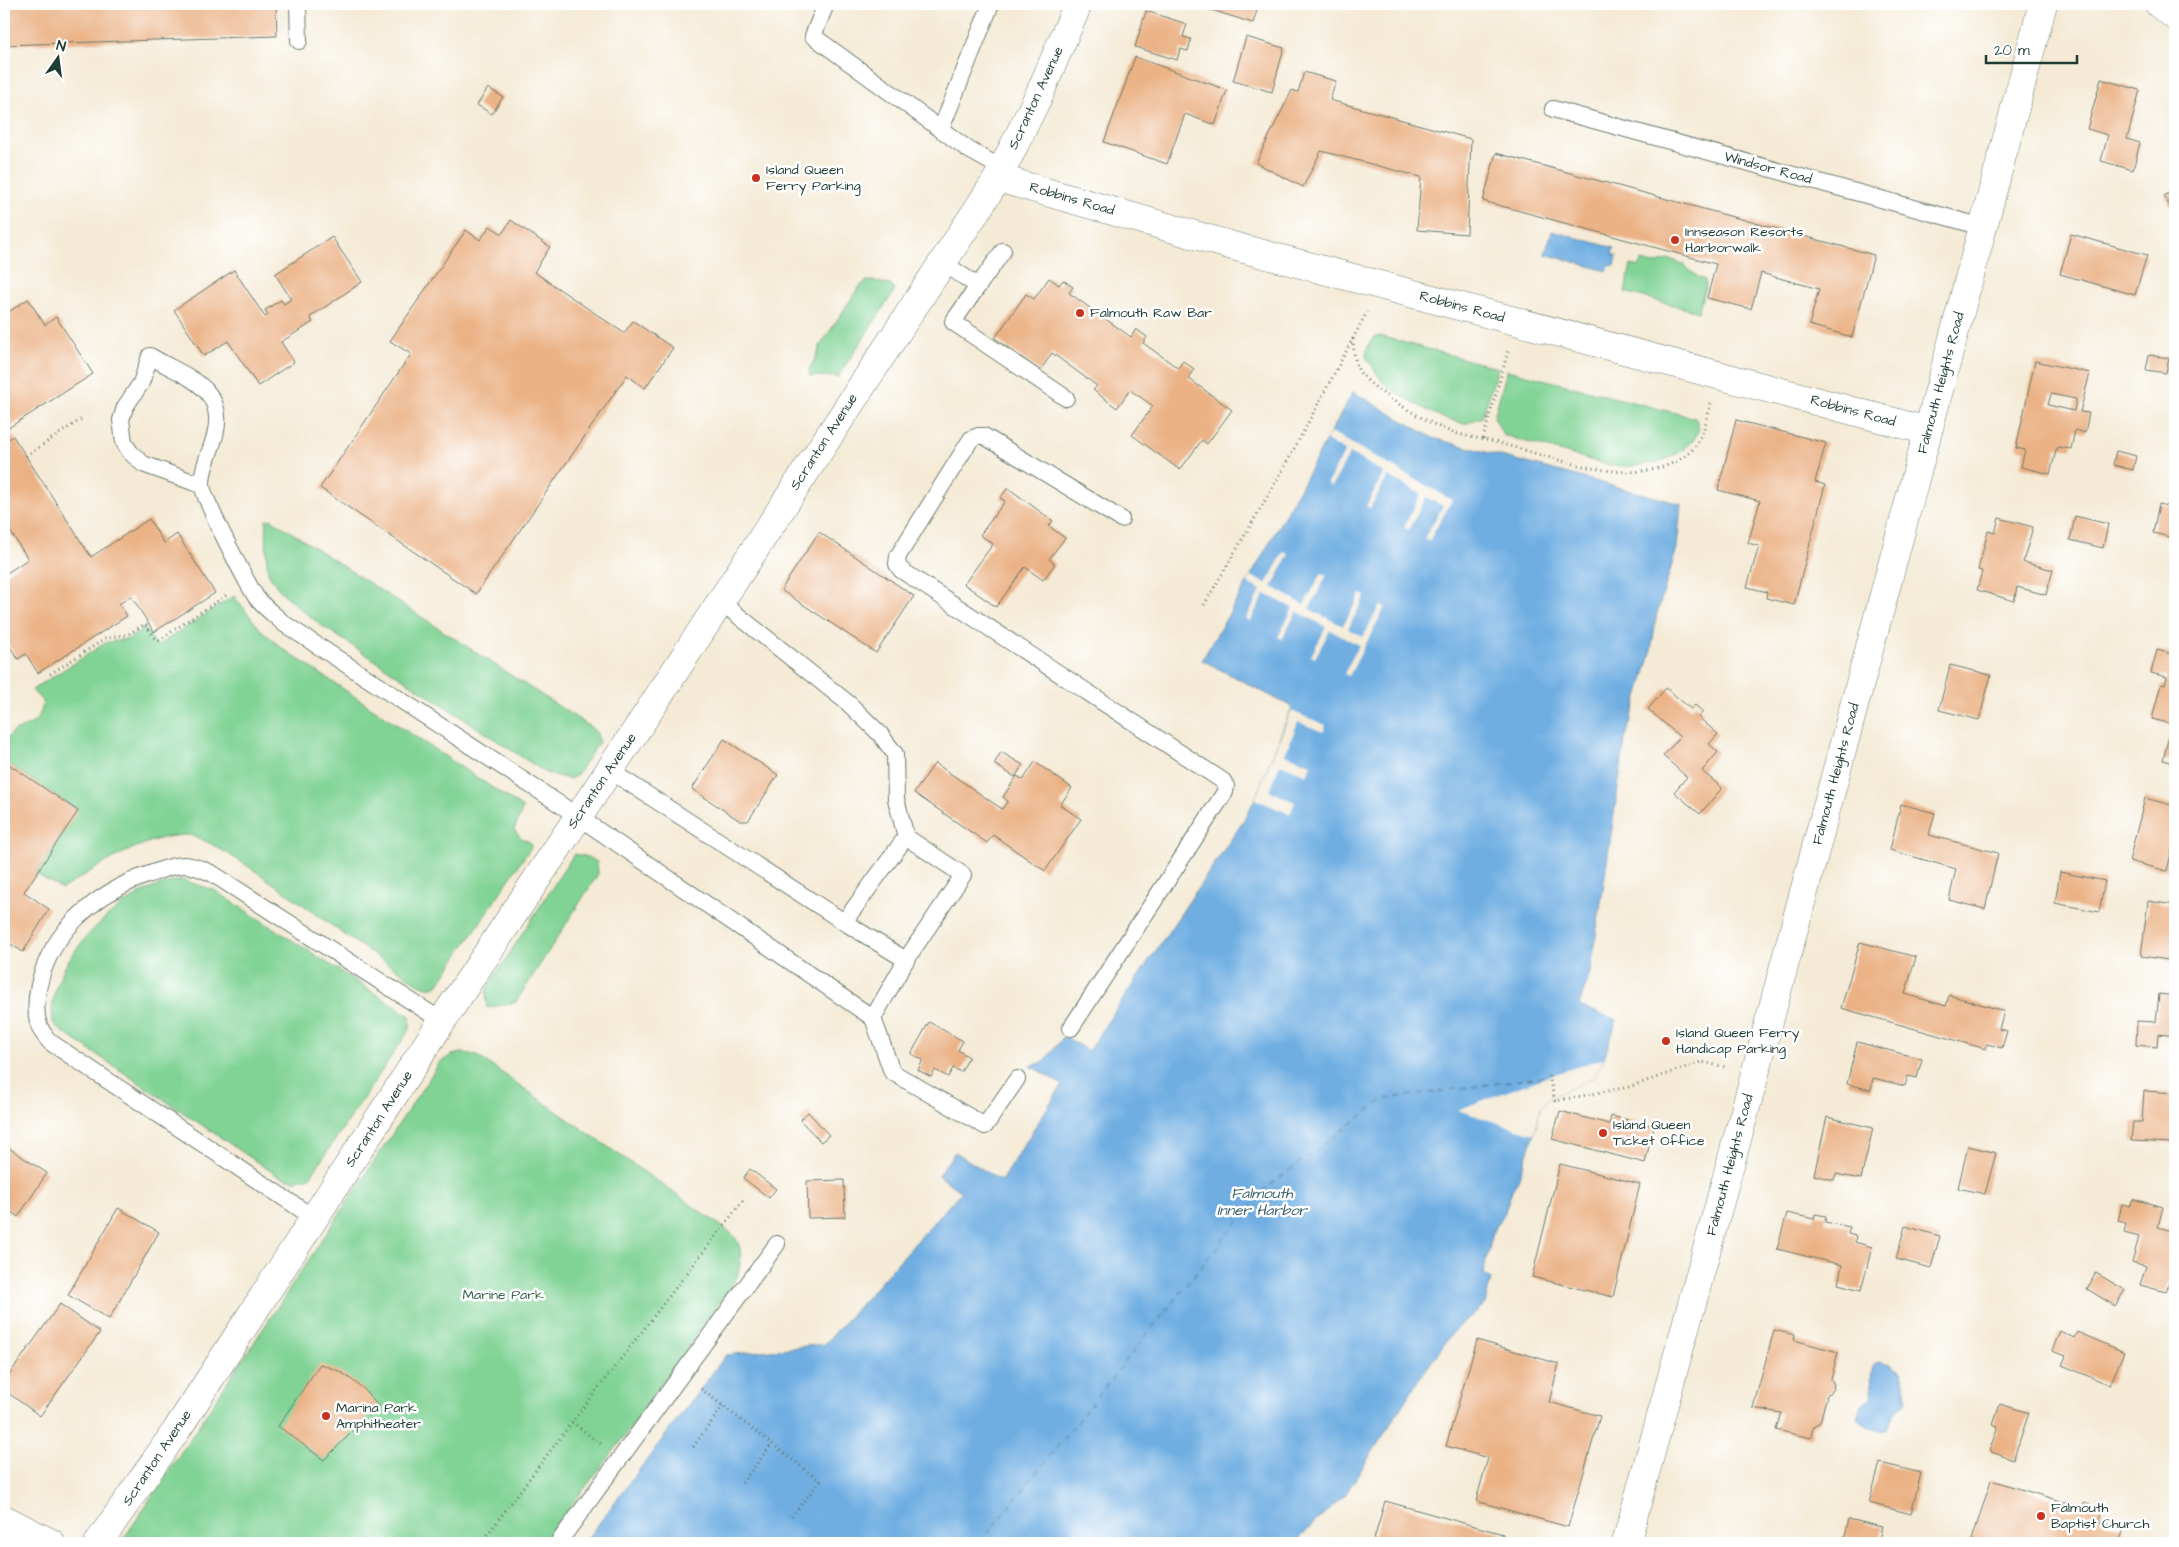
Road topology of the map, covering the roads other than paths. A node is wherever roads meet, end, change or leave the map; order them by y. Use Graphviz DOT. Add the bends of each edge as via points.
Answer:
graph roads {
  1 [pos="298,4"];
  2 [pos="826,4"];
  3 [pos="991,4"];
  4 [pos="1078,4"];
  5 [pos="2043,4"];
  6 [pos="2159,4"];
  7 [pos="2175,16"];
  8 [pos="299,41"];
  9 [pos="1553,109"];
  10 [pos="941,129"];
  11 [pos="1000,174"];
  12 [pos="1983,227"];
  13 [pos="1003,250"];
  14 [pos="942,262"];
  15 [pos="978,286"];
  16 [pos="1066,398"];
  17 [pos="1928,431"];
  18 [pos="201,485"];
  19 [pos="1121,519"];
  20 [pos="721,602"];
  21 [pos="609,770"];
  22 [pos="578,817"];
  23 [pos="906,836"];
  24 [pos="844,922"];
  25 [pos="906,960"];
  26 [pos="873,1018"];
  27 [pos="442,1021"];
  28 [pos="1071,1028"];
  29 [pos="1017,1079"];
  30 [pos="314,1218"];
  31 [pos="778,1244"];
  32 [pos="4,1519"];
  33 [pos="51,1543"];
  34 [pos="98,1543"];
  35 [pos="558,1543"];
  36 [pos="1626,1543"];
  1 -- 8 [label="lane"];
  2 -- 10 [label="lane" via="813,36"];
  3 -- 10 [label="lane"];
  4 -- 11 [label="street, Scranton Avenue" via="1039,95"];
  5 -- 12 [label="street, Falmouth Heights Road"];
  6 -- 7 [label="street"];
  9 -- 12 [label="lane, Windsor Road"];
  10 -- 11 [label="lane"];
  11 -- 14 [label="street, Scranton Avenue"];
  11 -- 17 [label="street, Robbins Road" via="1233,246"];
  12 -- 17 [label="street, Falmouth Heights Road"];
  13 -- 15 [label="lane"];
  14 -- 15 [label="lane"];
  14 -- 20 [label="street, Scranton Avenue"];
  15 -- 16 [label="lane" via="953,322"];
  17 -- 36 [label="street, Falmouth Heights Road"];
  18 -- 18 [label="lane" via="143,464 124,442 121,430 123,413 141,383 150,356 197,381 214,402 218,419"];
  18 -- 22 [label="lane" via="258,599 284,624"];
  19 -- 28 [label="lane" via="984,436 978,436 971,439 896,564 1226,786"];
  20 -- 21 [label="street, Scranton Avenue"];
  20 -- 23 [label="lane" via="848,703 880,734 894,754 896,799"];
  21 -- 22 [label="street, Scranton Avenue"];
  21 -- 24 [label="lane"];
  22 -- 26 [label="lane"];
  22 -- 27 [label="street, Scranton Avenue"];
  23 -- 24 [label="lane"];
  23 -- 25 [label="lane" via="963,875"];
  24 -- 25 [label="lane"];
  25 -- 26 [label="lane"];
  26 -- 29 [label="lane" via="892,1072 985,1126"];
  27 -- 30 [label="street, Scranton Avenue"];
  27 -- 30 [label="lane" via="213,874 184,865 133,880 104,896 74,920 47,959 41,974 36,1020 50,1042"];
  30 -- 34 [label="street, Scranton Avenue" via="176,1431"];
  31 -- 35 [label="lane"];
  32 -- 33 [label="street"];
}
